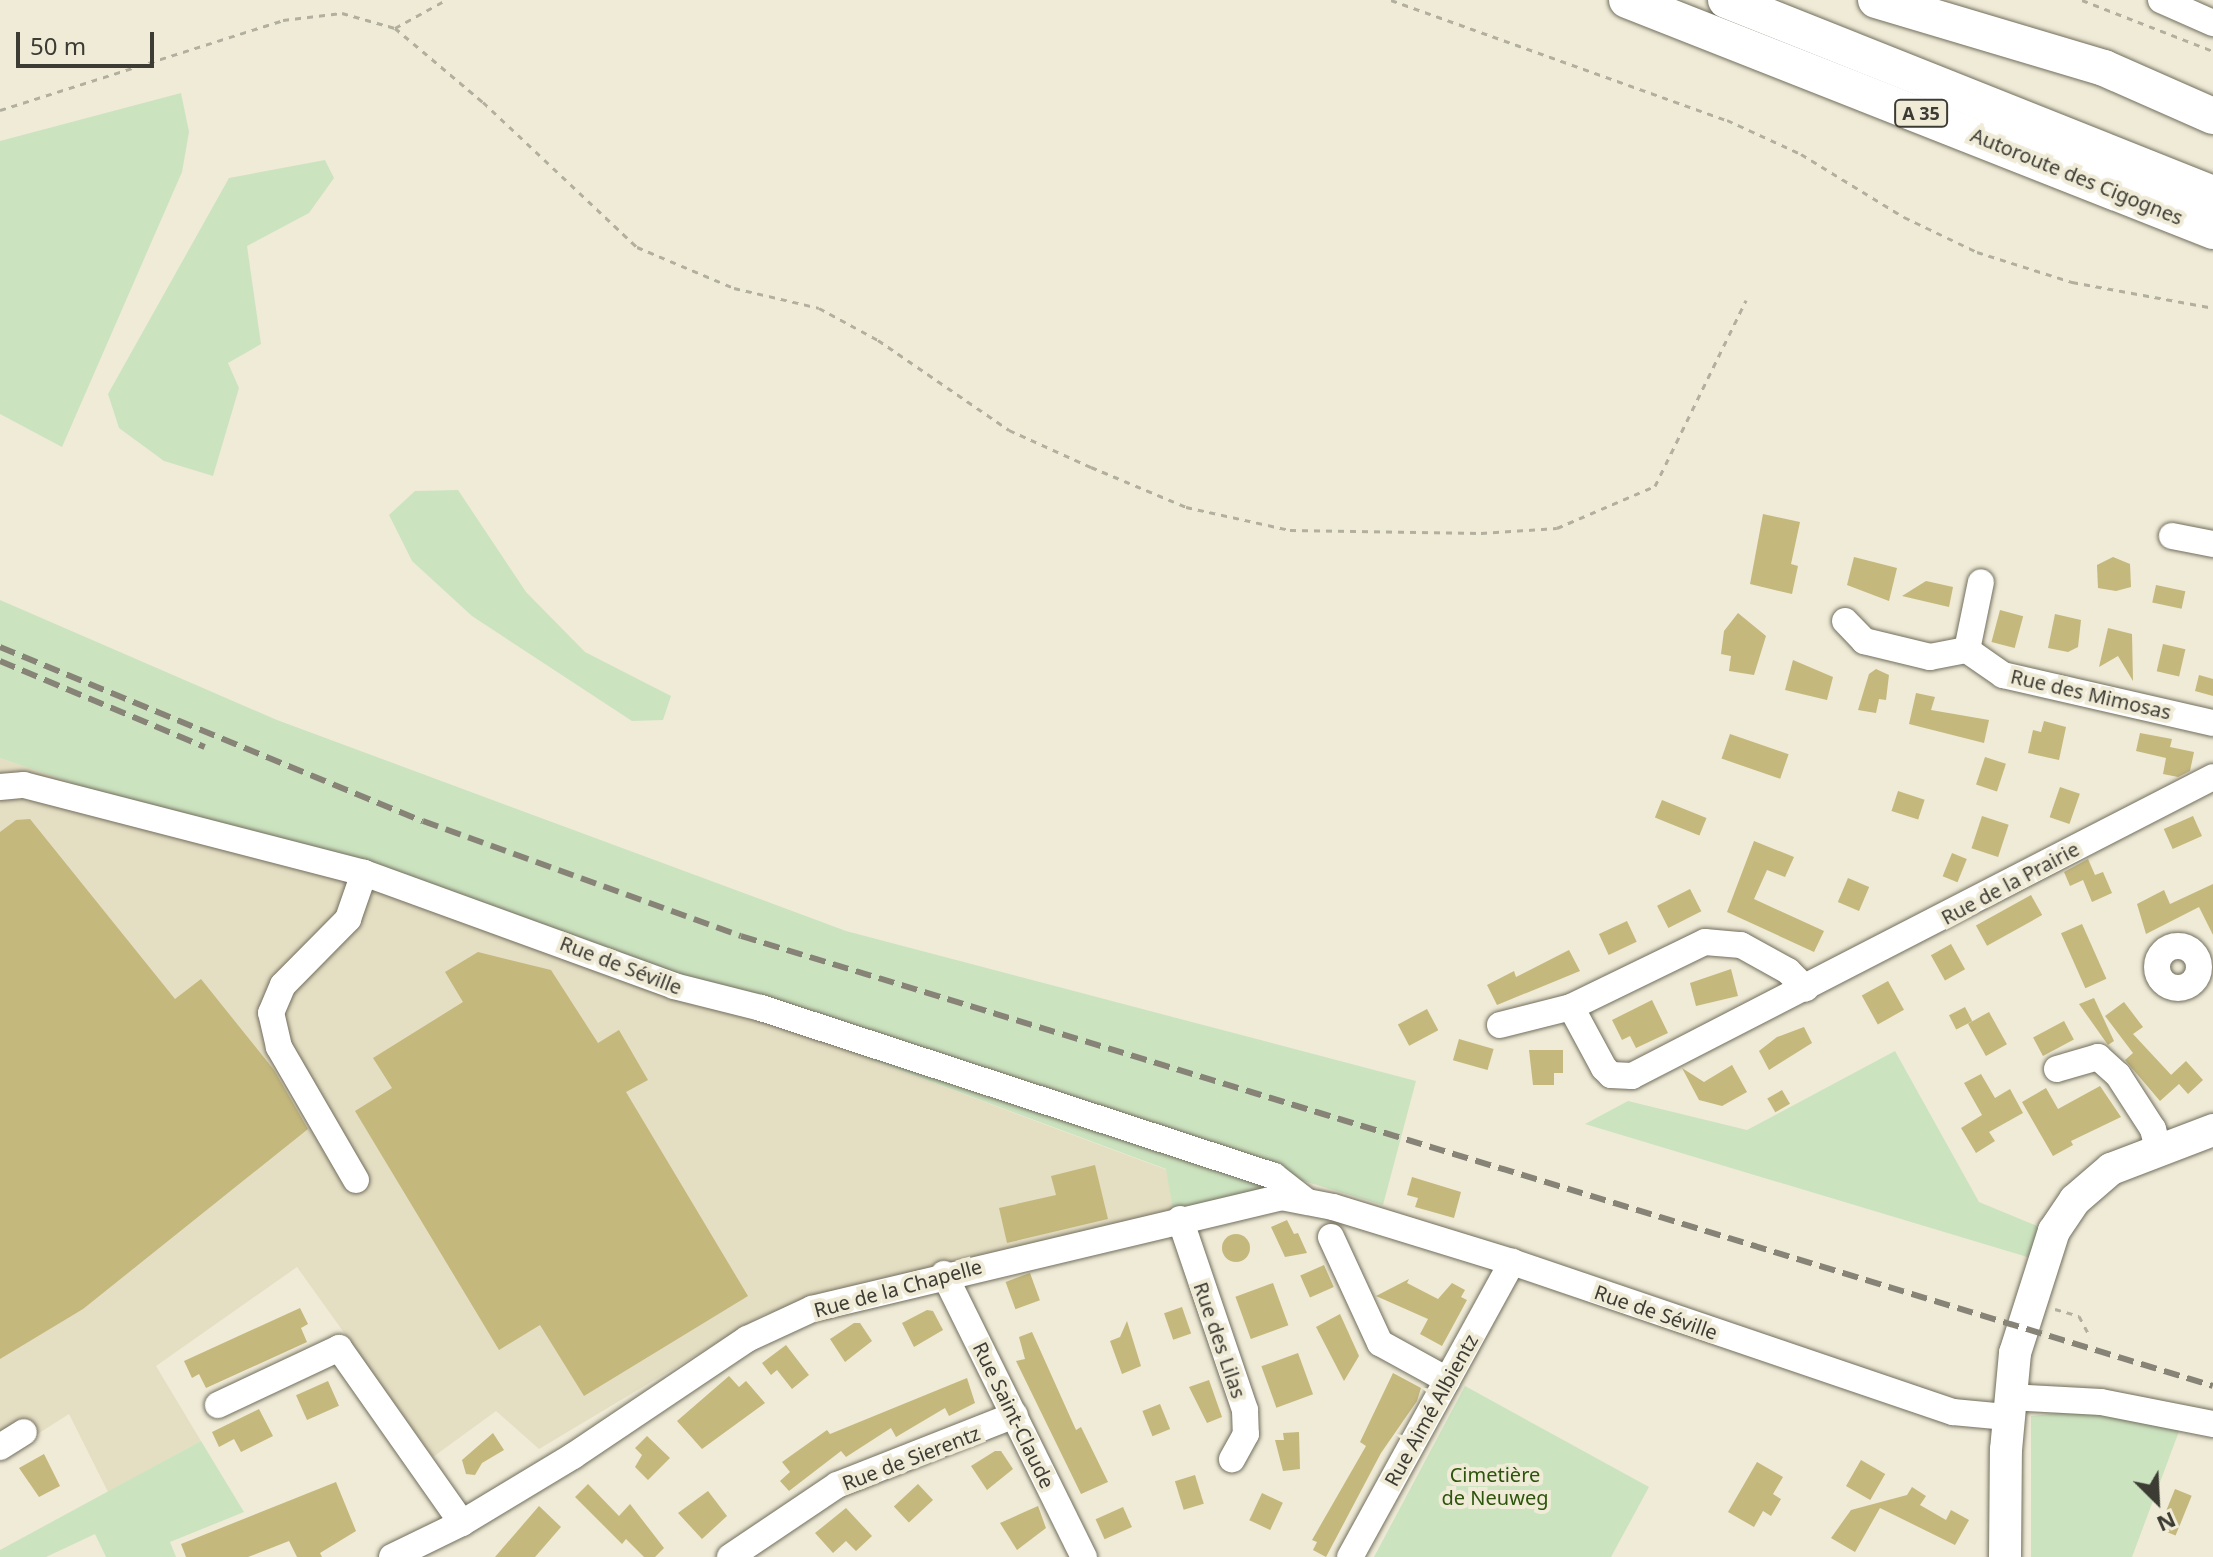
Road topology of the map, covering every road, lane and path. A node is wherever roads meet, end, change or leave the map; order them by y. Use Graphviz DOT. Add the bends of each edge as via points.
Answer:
graph roads {
  1 [pos="446,0"];
  2 [pos="1391,0"];
  3 [pos="1627,0"];
  4 [pos="1726,0"];
  5 [pos="1876,0"];
  6 [pos="2082,0"];
  7 [pos="2161,0"];
  8 [pos="2213,23"];
  9 [pos="395,28"];
  10 [pos="2213,51"];
  11 [pos="0,110"];
  12 [pos="2213,116"];
  13 [pos="2213,194"];
  14 [pos="2213,231"];
  15 [pos="1746,300"];
  16 [pos="2213,308"];
  17 [pos="2172,536"];
  18 [pos="2213,544"];
  19 [pos="1981,582"];
  20 [pos="1845,621"];
  21 [pos="1967,650"];
  22 [pos="2213,723"];
  23 [pos="2213,777"];
  24 [pos="0,787"];
  25 [pos="364,873"];
  26 [pos="1806,989"];
  27 [pos="1571,1007"];
  28 [pos="1500,1025"];
  29 [pos="2057,1069"];
  30 [pos="2213,1130"];
  31 [pos="2158,1149"];
  32 [pos="356,1180"];
  33 [pos="1298,1200"];
  34 [pos="1180,1219"];
  35 [pos="1331,1237"];
  36 [pos="1512,1262"];
  37 [pos="944,1274"];
  38 [pos="2047,1307"];
  39 [pos="2090,1337"];
  40 [pos="1447,1380"];
  41 [pos="218,1405"];
  42 [pos="2008,1407"];
  43 [pos="1015,1415"];
  44 [pos="2213,1424"];
  45 [pos="24,1432"];
  46 [pos="0,1447"];
  47 [pos="1232,1459"];
  48 [pos="462,1523"];
  49 [pos="1080,1556"];
  50 [pos="392,1557"];
  51 [pos="730,1557"];
  52 [pos="1350,1557"];
  53 [pos="2005,1557"];
  1 -- 9 [label="path"];
  2 -- 16 [label="path" via="1727,120 1801,154 1904,217 1977,252 2072,282"];
  3 -- 14 [label="highway, Autoroute des Cigognes / A 35"];
  4 -- 13 [label="highway, Autoroute des Cigognes / A 35"];
  5 -- 12 [label="highway" via="2104,68"];
  6 -- 10 [label="path"];
  7 -- 8 [label="street"];
  9 -- 11 [label="path" via="342,13 283,20"];
  9 -- 15 [label="path" via="483,102 637,247 734,288 819,308 878,340 1009,430 1091,467 1186,507 1290,530 1481,533 1557,528 1655,486"];
  17 -- 18 [label="street"];
  19 -- 21 [label="street"];
  20 -- 21 [label="street" via="1864,641 1930,657"];
  21 -- 22 [label="street, Rue des Mimosas" via="2003,675"];
  23 -- 26 [label="street, Rue de la Prairie"];
  24 -- 25 [label="street, Rue de Séville" via="24,785"];
  25 -- 32 [label="street" via="348,919 283,985 271,1013 279,1047"];
  25 -- 33 [label="street, Rue de Séville" via="674,986 761,1008 1238,1164"];
  26 -- 27 [label="street" via="1788,971 1741,945 1719,940 1683,951"];
  26 -- 27 [label="street, Rue de la Prairie" via="1632,1076 1620,1077 1604,1068"];
  27 -- 28 [label="street"];
  29 -- 31 [label="street" via="2098,1057 2118,1075 2153,1129"];
  30 -- 31 [label="main road"];
  31 -- 42 [label="main road" via="2111,1169 2065,1213 2029,1302"];
  33 -- 34 [label="street, Rue de la Chapelle" via="1253,1202"];
  33 -- 36 [label="street, Rue de Séville"];
  34 -- 37 [label="street, Rue de la Chapelle"];
  34 -- 47 [label="street, Rue des Lilas" via="1245,1410 1246,1434"];
  35 -- 40 [label="street" via="1380,1343"];
  36 -- 40 [label="street, Rue Aimé Albientz"];
  36 -- 42 [label="street, Rue de Séville" via="1953,1412"];
  37 -- 43 [label="street, Rue Saint-Claude"];
  37 -- 48 [label="street, Rue de la Chapelle" via="812,1309 747,1339"];
  38 -- 39 [label="path" via="2079,1316"];
  40 -- 52 [label="street, Rue Aimé Albientz"];
  41 -- 48 [label="street" via="339,1348"];
  42 -- 44 [label="street, Rue de Séville" via="2101,1402"];
  42 -- 53 [label="main road"];
  43 -- 49 [label="street, Rue Saint-Claude"];
  43 -- 51 [label="street, Rue de Sierentz" via="837,1485"];
  45 -- 46 [label="street"];
  48 -- 50 [label="street, Rue de la Chapelle"];
}
